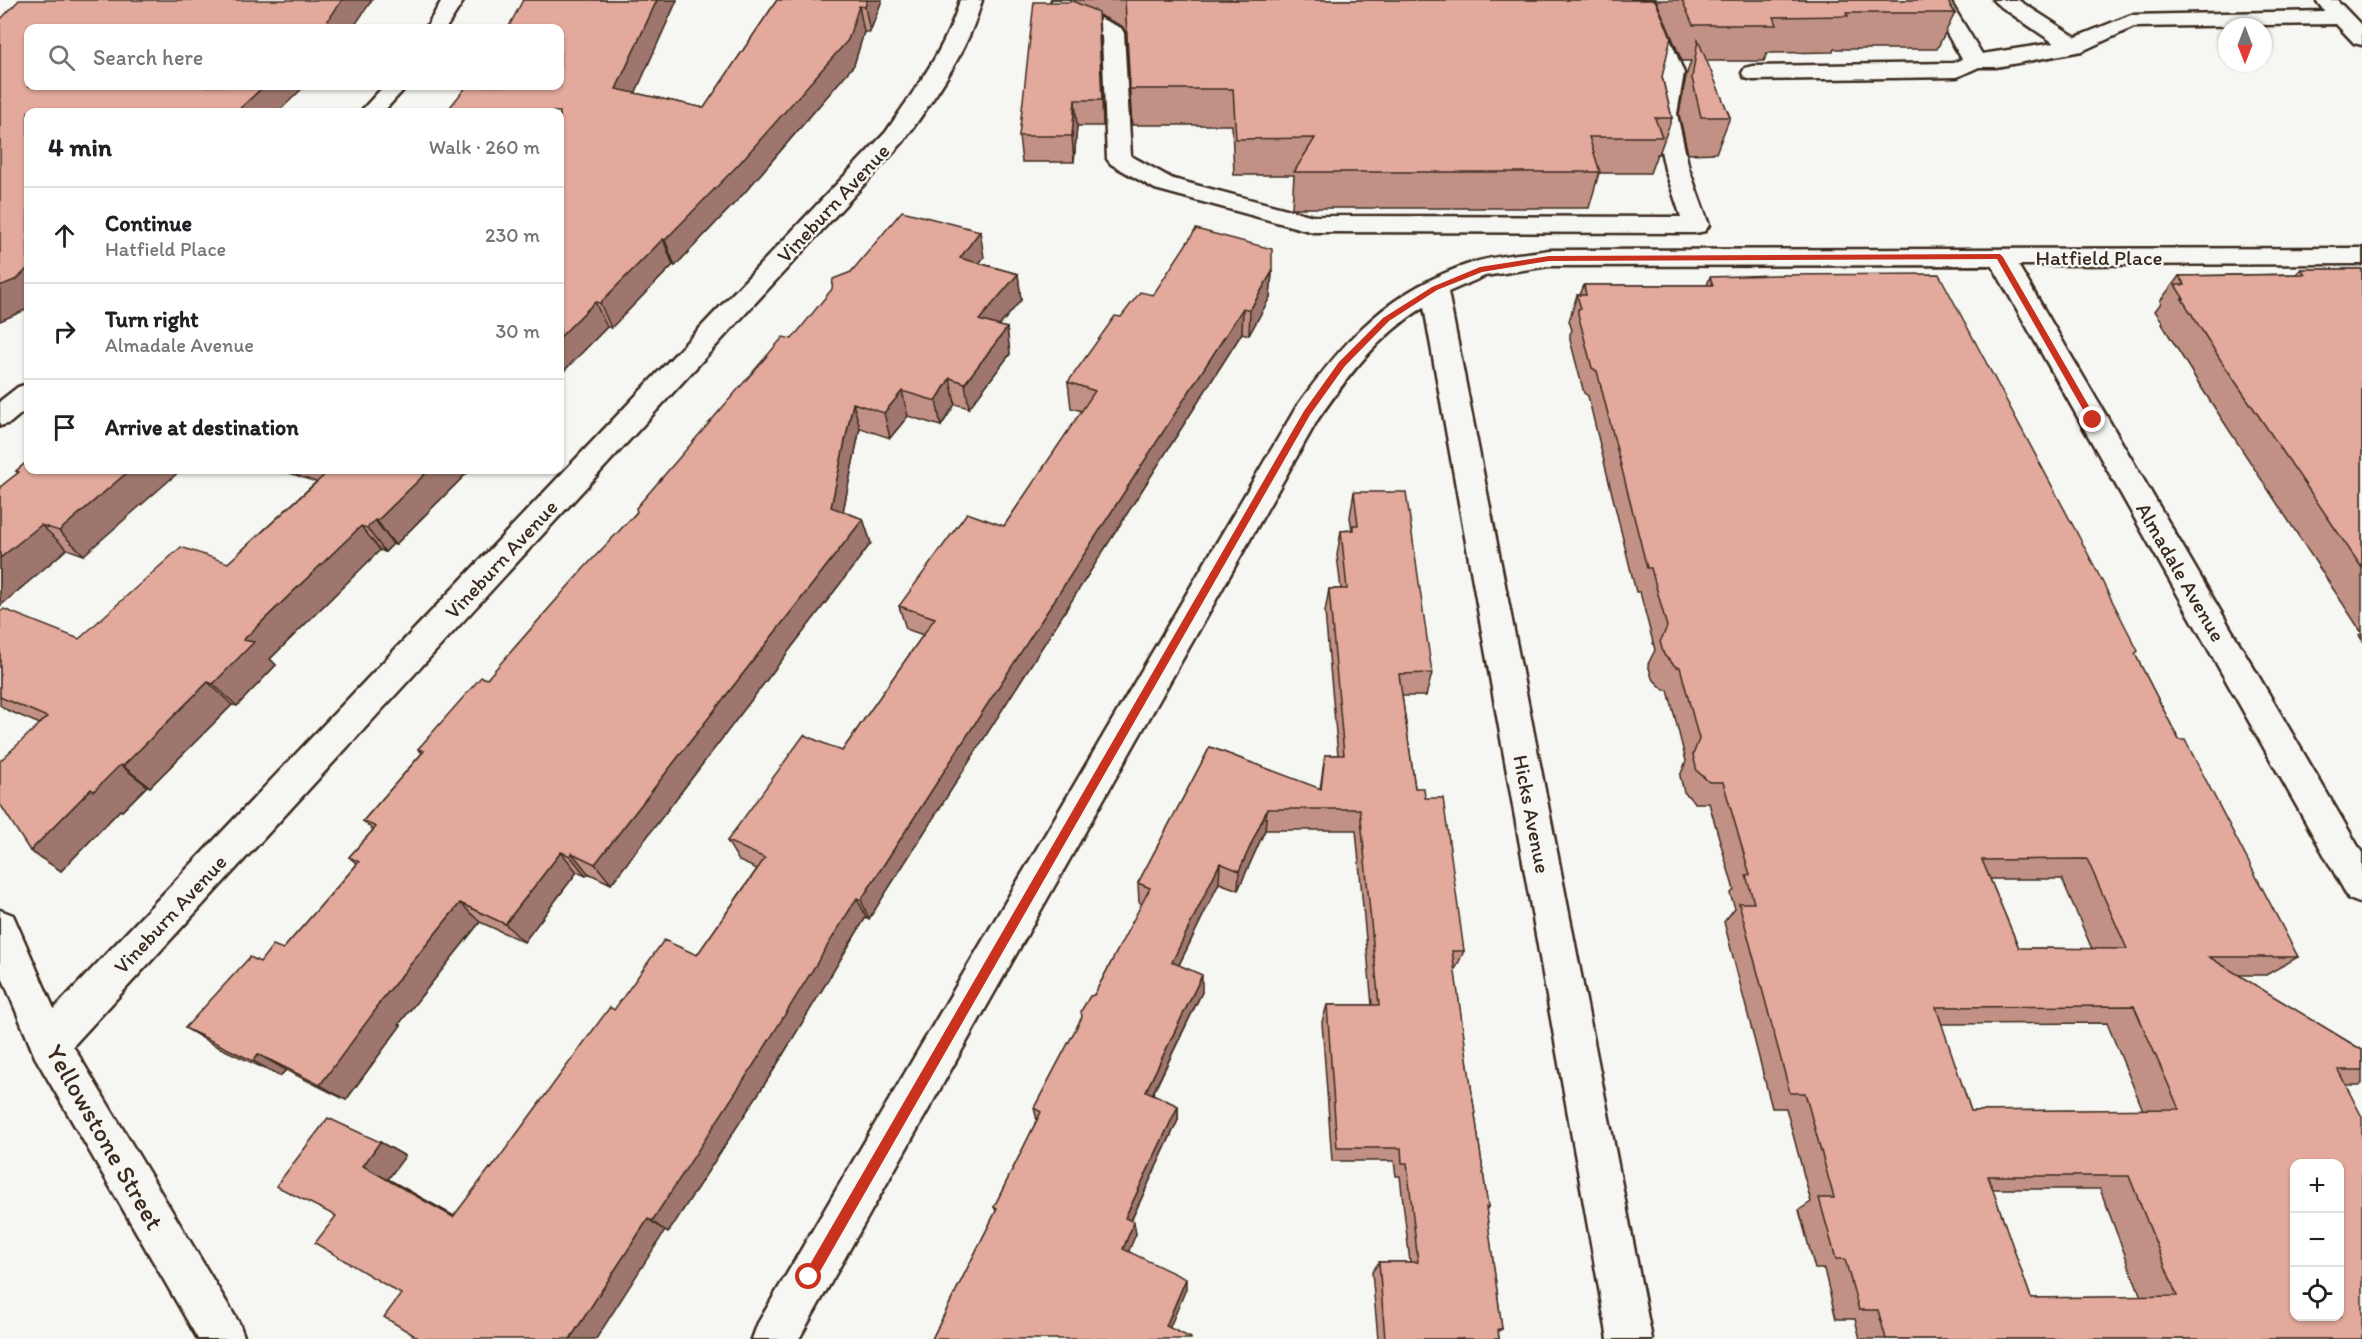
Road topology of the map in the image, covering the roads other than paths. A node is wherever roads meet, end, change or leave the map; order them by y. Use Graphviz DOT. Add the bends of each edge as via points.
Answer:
graph roads {
  1 [pos="453,0"];
  2 [pos="971,0"];
  3 [pos="1063,0"];
  4 [pos="1643,0"];
  5 [pos="1938,0"];
  6 [pos="2004,0"];
  7 [pos="2325,0"];
  8 [pos="2341,17"];
  9 [pos="438,24"];
  10 [pos="2362,38"];
  11 [pos="2074,46"];
  12 [pos="1975,61"];
  13 [pos="1753,73"];
  14 [pos="392,90"];
  15 [pos="375,108"];
  16 [pos="2362,256"];
  17 [pos="2000,257"];
  18 [pos="1434,288"];
  19 [pos="24,397"];
  20 [pos="0,416"];
  21 [pos="2362,887"];
  22 [pos="0,927"];
  23 [pos="49,1043"];
  24 [pos="223,1339"];
  25 [pos="774,1339"];
  26 [pos="1630,1339"];
  1 -- 9 [label="street"];
  2 -- 23 [label="street, Vineburn Avenue" via="947,55 895,136"];
  3 -- 4 [label="street" via="1062,9 1113,33 1119,159 1164,184 1313,224 1696,225 1677,169 1665,114 1673,73"];
  5 -- 12 [label="street"];
  6 -- 11 [label="street"];
  7 -- 8 [label="street"];
  8 -- 10 [label="street"];
  8 -- 11 [label="street" via="2131,21"];
  11 -- 12 [label="street"];
  12 -- 13 [label="street" via="1957,70"];
  14 -- 15 [label="street"];
  16 -- 17 [label="street, Hatfield Place"];
  17 -- 18 [label="street, Hatfield Place" via="1549,258 1480,269"];
  17 -- 21 [label="street, Almadale Avenue"];
  18 -- 25 [label="street, Hatfield Place" via="1386,320 1342,364 1307,413"];
  18 -- 26 [label="street, Hicks Avenue"];
  19 -- 20 [label="street"];
  22 -- 23 [label="street, Yellowstone Street"];
  23 -- 24 [label="street, Yellowstone Street"];
}
